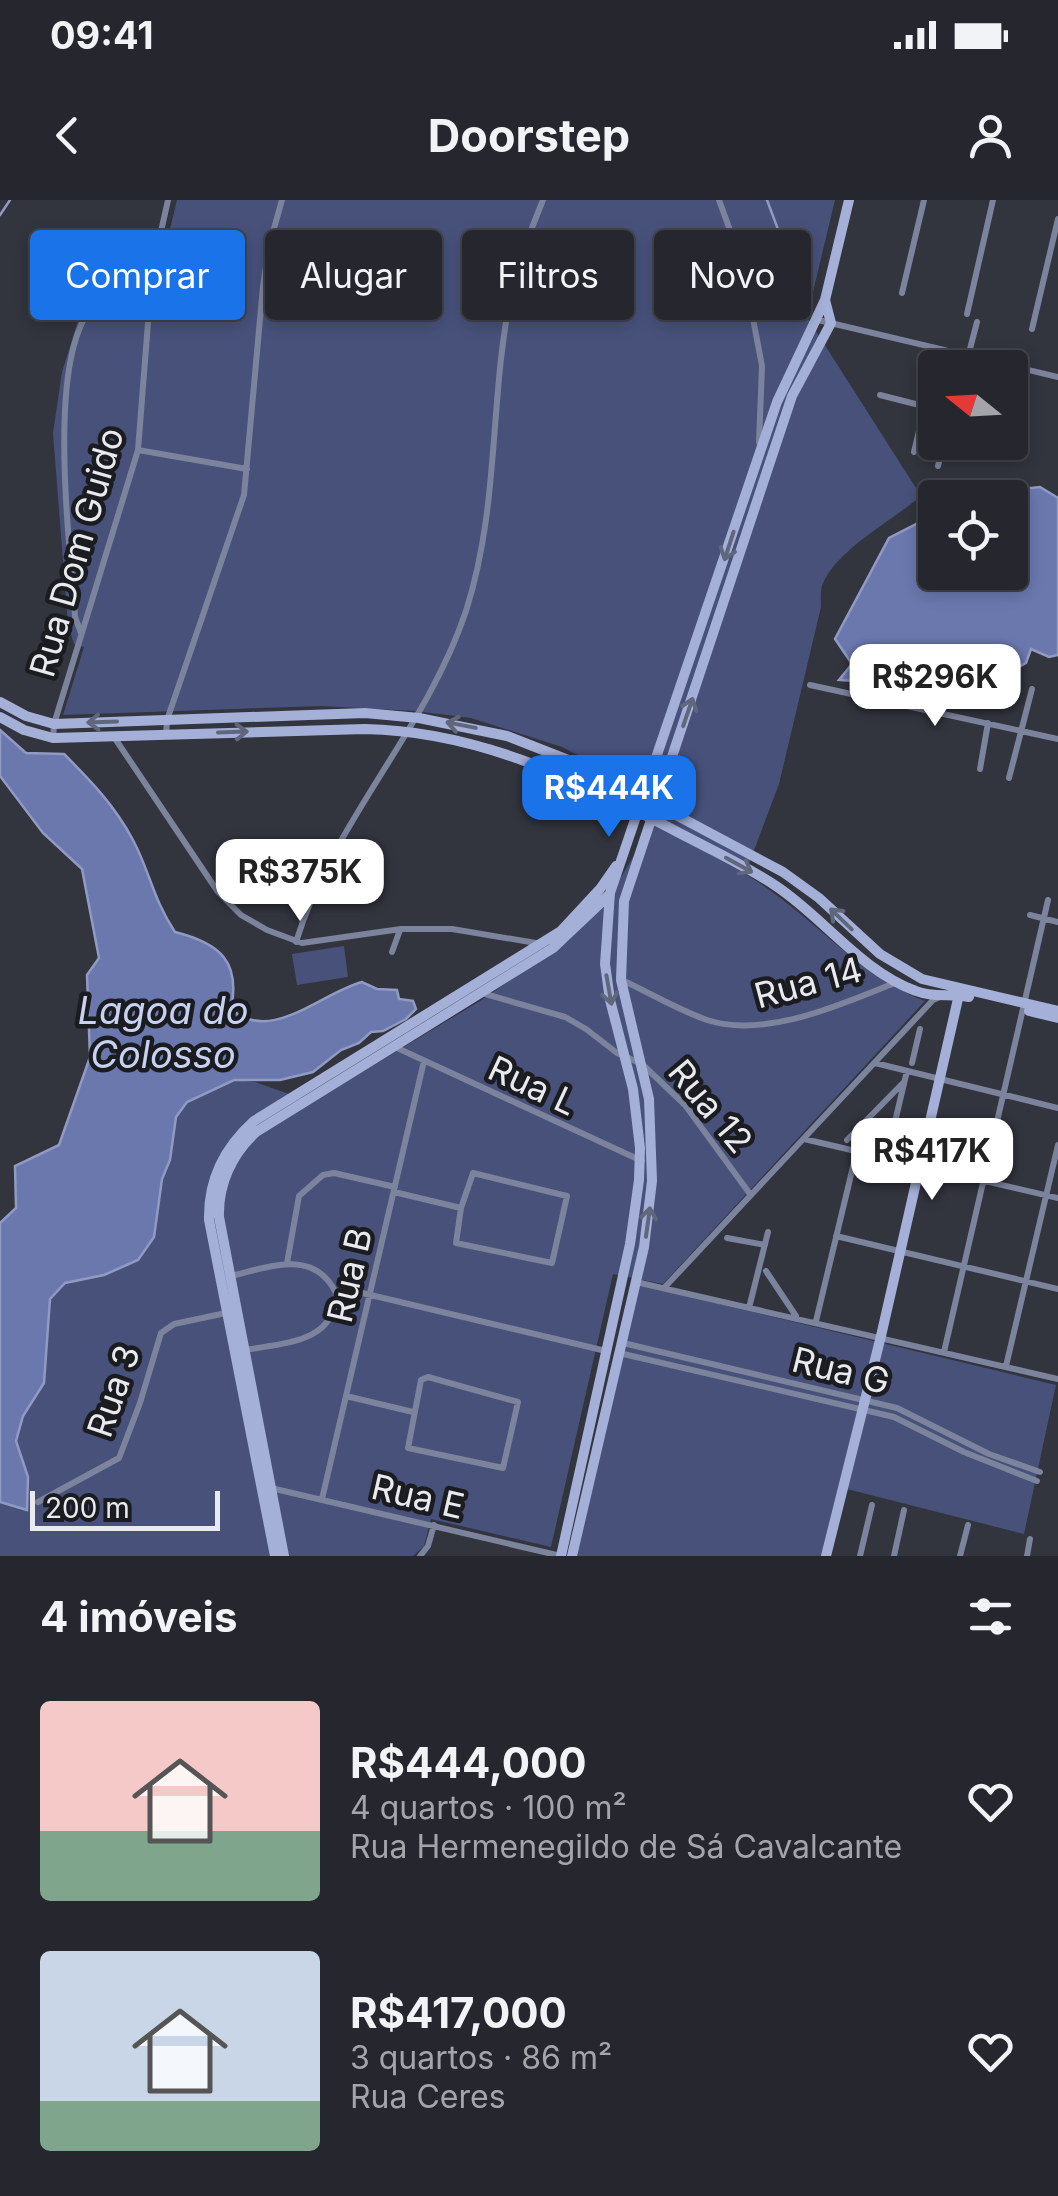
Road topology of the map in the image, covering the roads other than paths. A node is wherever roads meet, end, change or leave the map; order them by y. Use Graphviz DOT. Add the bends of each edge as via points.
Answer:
graph roads {
  1 [pos="168,200"];
  2 [pos="282,200"];
  3 [pos="542,200"];
  4 [pos="719,200"];
  5 [pos="849,200"];
  6 [pos="924,200"];
  7 [pos="993,200"];
  8 [pos="1058,219"];
  9 [pos="161,230"];
  10 [pos="902,293"];
  11 [pos="825,300"];
  12 [pos="967,314"];
  13 [pos="85,320"];
  14 [pos="147,320"];
  15 [pos="818,320"];
  16 [pos="977,322"];
  17 [pos="831,324"];
  18 [pos="1032,329"];
  19 [pos="946,350"];
  20 [pos="969,350"];
  21 [pos="1028,370"];
  22 [pos="1058,377"];
  23 [pos="880,395"];
  24 [pos="918,404"];
  25 [pos="918,435"];
  26 [pos="138,450"];
  27 [pos="914,452"];
  28 [pos="760,453"];
  29 [pos="940,460"];
  30 [pos="938,466"];
  31 [pos="246,469"];
  32 [pos="82,634"];
  33 [pos="810,685"];
  34 [pos="1032,689"];
  35 [pos="0,702"];
  36 [pos="0,717"];
  37 [pos="419,718"];
  38 [pos="167,720"];
  39 [pos="988,723"];
  40 [pos="54,724"];
  41 [pos="409,731"];
  42 [pos="1023,731"];
  43 [pos="166,735"];
  44 [pos="114,736"];
  45 [pos="53,738"];
  46 [pos="1058,739"];
  47 [pos="980,769"];
  48 [pos="1009,778"];
  49 [pos="644,798"];
  50 [pos="656,805"];
  51 [pos="640,813"];
  52 [pos="653,820"];
  53 [pos="627,849"];
  54 [pos="610,893"];
  55 [pos="1048,900"];
  56 [pos="1030,915"];
  57 [pos="1042,918"];
  58 [pos="1058,922"];
  59 [pos="401,929"];
  60 [pos="296,942"];
  61 [pos="548,946"];
  62 [pos="392,952"];
  63 [pos="620,980"];
  64 [pos="896,982"];
  65 [pos="957,990"];
  66 [pos="482,993"];
  67 [pos="943,996"];
  68 [pos="1022,1006"];
  69 [pos="1058,1014"];
  70 [pos="920,1029"];
  71 [pos="393,1047"];
  72 [pos="628,1058"];
  73 [pos="424,1062"];
  74 [pos="874,1063"];
  75 [pos="642,1064"];
  76 [pos="910,1068"];
  77 [pos="938,1080"];
  78 [pos="904,1082"];
  79 [pos="1001,1095"];
  80 [pos="1058,1108"];
  81 [pos="803,1138"];
  82 [pos="848,1140"];
  83 [pos="1058,1145"];
  84 [pos="857,1150"];
  85 [pos="888,1150"];
  86 [pos="640,1160"];
  87 [pos="653,1165"];
  88 [pos="921,1165"];
  89 [pos="983,1181"];
  90 [pos="394,1189"];
  91 [pos="750,1194"];
  92 [pos="1046,1195"];
  93 [pos="1058,1198"];
  94 [pos="461,1208"];
  95 [pos="768,1232"];
  96 [pos="836,1236"];
  97 [pos="727,1238"];
  98 [pos="765,1246"];
  99 [pos="900,1252"];
  100 [pos="287,1264"];
  101 [pos="963,1267"];
  102 [pos="766,1271"];
  103 [pos="231,1276"];
  104 [pos="635,1282"];
  105 [pos="1026,1282"];
  106 [pos="664,1288"];
  107 [pos="1058,1289"];
  108 [pos="336,1293"];
  109 [pos="370,1296"];
  110 [pos="749,1308"];
  111 [pos="232,1311"];
  112 [pos="796,1317"];
  113 [pos="816,1321"];
  114 [pos="881,1336"];
  115 [pos="615,1349"];
  116 [pos="245,1350"];
  117 [pos="944,1352"];
  118 [pos="1006,1366"];
  119 [pos="1058,1379"];
  120 [pos="346,1396"];
  121 [pos="862,1404"];
  122 [pos="413,1412"];
  123 [pos="1035,1476"];
  124 [pos="266,1488"];
  125 [pos="322,1499"];
  126 [pos="38,1502"];
  127 [pos="872,1505"];
  128 [pos="904,1510"];
  129 [pos="434,1525"];
  130 [pos="968,1525"];
  131 [pos="1030,1540"];
  132 [pos="275,1556"];
  133 [pos="284,1556"];
  134 [pos="420,1556"];
  135 [pos="561,1556"];
  136 [pos="572,1556"];
  137 [pos="826,1556"];
  138 [pos="860,1556"];
  139 [pos="894,1556"];
  140 [pos="960,1556"];
  141 [pos="1027,1556"];
  1 -- 9 [label="street, Rua Dom Guido"];
  2 -- 31 [label="street" via="268,246"];
  3 -- 37 [label="street" via="511,294 481,561 450,654"];
  4 -- 28 [label="street" via="743,266 762,366"];
  5 -- 11 [label="street"];
  6 -- 10 [label="street"];
  7 -- 12 [label="street"];
  8 -- 18 [label="street"];
  11 -- 15 [label="street"];
  11 -- 17 [label="street"];
  13 -- 32 [label="street" via="76,342 62,461 75,617"];
  14 -- 26 [label="street, Rua Dom Guido"];
  15 -- 17 [label="street"];
  15 -- 28 [label="street" via="783,386"];
  16 -- 20 [label="street"];
  17 -- 19 [label="street"];
  50 -- 17 [label="street, one-way" via="792,396"];
  21 -- 22 [label="street"];
  23 -- 24 [label="street"];
  25 -- 27 [label="street"];
  26 -- 31 [label="street"];
  26 -- 32 [label="street, Rua Dom Guido"];
  28 -- 49 [label="street, one-way"];
  29 -- 30 [label="street"];
  31 -- 38 [label="street" via="234,529"];
  32 -- 40 [label="street, Rua Dom Guido"];
  33 -- 39 [label="street"];
  34 -- 42 [label="street"];
  35 -- 40 [label="street"];
  36 -- 45 [label="street"];
  37 -- 38 [label="street" via="365,713"];
  37 -- 41 [label="street"];
  49 -- 37 [label="street, one-way" via="540,747"];
  38 -- 40 [label="street, one-way"];
  38 -- 43 [label="street"];
  39 -- 42 [label="street"];
  39 -- 47 [label="street"];
  40 -- 45 [label="street, Rua Dom Guido"];
  43 -- 41 [label="street, one-way"];
  41 -- 51 [label="street" via="534,762"];
  41 -- 60 [label="street" via="316,885"];
  42 -- 46 [label="street"];
  42 -- 48 [label="street"];
  43 -- 44 [label="street"];
  44 -- 45 [label="street"];
  44 -- 60 [label="street" via="218,892 241,915"];
  49 -- 50 [label="street"];
  49 -- 51 [label="street"];
  50 -- 52 [label="street"];
  65 -- 50 [label="street, one-way" via="880,954 783,872"];
  51 -- 52 [label="street"];
  51 -- 53 [label="street"];
  52 -- 63 [label="street" via="624,901"];
  52 -- 64 [label="street, one-way" via="773,884"];
  53 -- 54 [label="street"];
  53 -- 61 [label="street"];
  54 -- 61 [label="street" via="590,917"];
  54 -- 72 [label="street, one-way" via="608,984"];
  55 -- 57 [label="street"];
  56 -- 57 [label="street"];
  57 -- 58 [label="street"];
  57 -- 68 [label="street"];
  59 -- 60 [label="street"];
  59 -- 61 [label="street" via="452,929"];
  59 -- 62 [label="street"];
  61 -- 66 [label="street"];
  61 -- 111 [label="street" via="299,1092 239,1135 217,1170 208,1214"];
  63 -- 64 [label="street, Rua 14" via="734,1025 786,1019"];
  63 -- 75 [label="street"];
  64 -- 67 [label="street"];
  65 -- 67 [label="street"];
  65 -- 68 [label="street"];
  65 -- 77 [label="street"];
  66 -- 71 [label="street"];
  66 -- 72 [label="street, Rua 12" via="565,1017"];
  67 -- 74 [label="street"];
  68 -- 69 [label="street"];
  68 -- 79 [label="street"];
  70 -- 76 [label="street"];
  71 -- 73 [label="street, Rua L"];
  71 -- 103 [label="street" via="256,1132 236,1154 218,1212"];
  72 -- 75 [label="street, Rua 12"];
  72 -- 86 [label="street"];
  73 -- 86 [label="street, Rua L"];
  73 -- 90 [label="street, Rua B"];
  74 -- 76 [label="street"];
  74 -- 81 [label="street"];
  75 -- 87 [label="street"];
  75 -- 91 [label="street, Rua 12" via="685,1105"];
  76 -- 77 [label="street"];
  76 -- 78 [label="street"];
  77 -- 79 [label="street"];
  77 -- 88 [label="street"];
  78 -- 82 [label="street"];
  78 -- 85 [label="street"];
  79 -- 80 [label="street"];
  79 -- 89 [label="street"];
  81 -- 84 [label="street"];
  81 -- 91 [label="street"];
  83 -- 92 [label="street"];
  84 -- 88 [label="street"];
  84 -- 96 [label="street"];
  86 -- 87 [label="street, Rua L"];
  86 -- 115 [label="street"];
  104 -- 87 [label="street, one-way"];
  88 -- 89 [label="street"];
  88 -- 99 [label="street"];
  89 -- 92 [label="street"];
  89 -- 101 [label="street"];
  90 -- 94 [label="street"];
  90 -- 100 [label="street" via="334,1172 307,1186 299,1196"];
  90 -- 109 [label="street, Rua B"];
  91 -- 106 [label="street"];
  92 -- 93 [label="street"];
  92 -- 105 [label="street"];
  94 -- 94 [label="street" via="456,1243 547,1264 567,1201 564,1194 473,1173"];
  95 -- 98 [label="street"];
  96 -- 99 [label="street"];
  96 -- 113 [label="street"];
  97 -- 98 [label="street"];
  98 -- 110 [label="street"];
  99 -- 101 [label="street"];
  99 -- 114 [label="street"];
  100 -- 103 [label="street"];
  100 -- 108 [label="street" via="318,1270"];
  101 -- 105 [label="street"];
  101 -- 117 [label="street"];
  102 -- 112 [label="street"];
  103 -- 111 [label="street"];
  104 -- 106 [label="street"];
  104 -- 115 [label="street"];
  105 -- 107 [label="street"];
  105 -- 118 [label="street"];
  106 -- 110 [label="street"];
  108 -- 109 [label="street, Rua G"];
  108 -- 116 [label="street" via="333,1314 320,1331"];
  109 -- 115 [label="street, Rua G"];
  109 -- 120 [label="street, Rua B"];
  110 -- 112 [label="street"];
  111 -- 116 [label="street"];
  111 -- 124 [label="street"];
  111 -- 126 [label="street, Rua 3" via="161,1333 119,1458"];
  112 -- 113 [label="street"];
  113 -- 114 [label="street"];
  114 -- 117 [label="street"];
  114 -- 121 [label="street"];
  115 -- 121 [label="street, Rua G"];
  115 -- 135 [label="street"];
  115 -- 136 [label="street"];
  116 -- 124 [label="street"];
  117 -- 118 [label="street"];
  118 -- 119 [label="street"];
  120 -- 122 [label="street"];
  120 -- 125 [label="street, Rua B"];
  121 -- 123 [label="street, Rua G" via="896,1408"];
  121 -- 137 [label="street"];
  122 -- 122 [label="street" via="408,1448 505,1466 519,1404 514,1399 424,1377"];
  124 -- 125 [label="street, Rua E"];
  124 -- 132 [label="street"];
  124 -- 133 [label="street"];
  125 -- 129 [label="street, Rua E"];
  127 -- 138 [label="street"];
  128 -- 139 [label="street"];
  129 -- 134 [label="street"];
  129 -- 135 [label="street, Rua E"];
  130 -- 140 [label="street"];
  131 -- 141 [label="street"];
}
